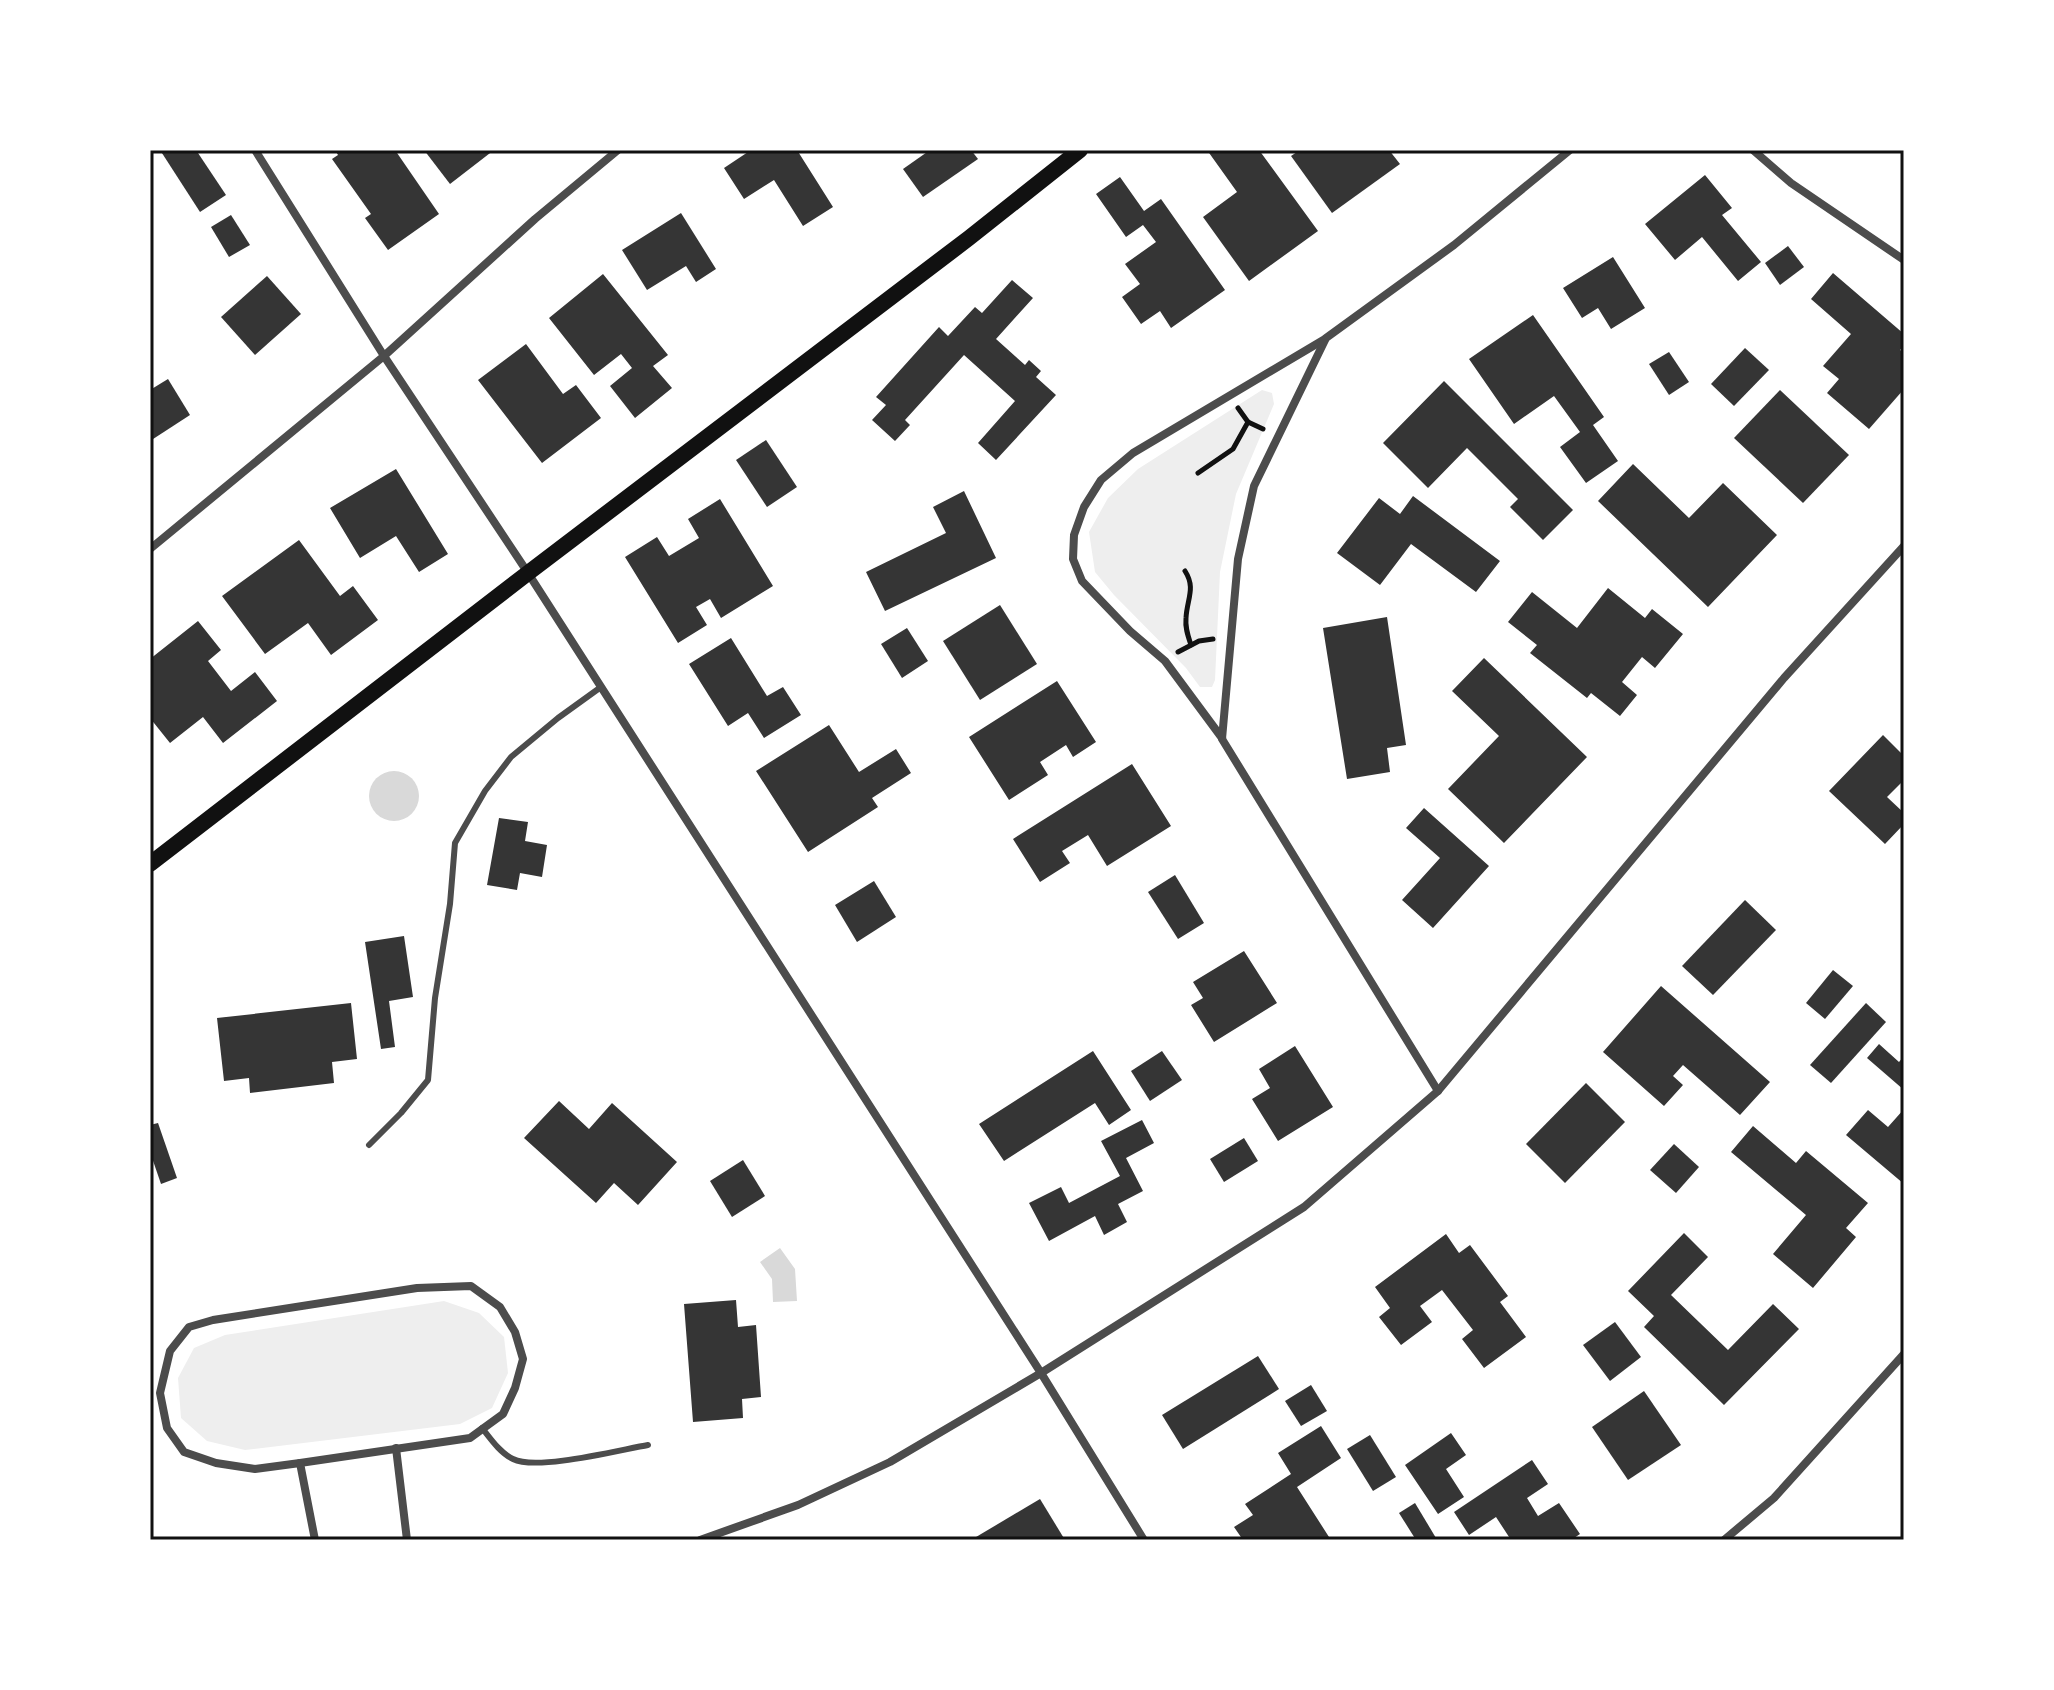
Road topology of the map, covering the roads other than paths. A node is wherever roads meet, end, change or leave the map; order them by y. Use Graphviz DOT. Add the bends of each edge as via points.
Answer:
graph roads {
  1 [pos="255,150"];
  2 [pos="618,150"];
  3 [pos="1080,150"];
  4 [pos="1570,150"];
  5 [pos="1753,150"];
  6 [pos="1904,260"];
  7 [pos="1326,338"];
  8 [pos="384,356"];
  9 [pos="1904,546"];
  10 [pos="150,549"];
  11 [pos="528,573"];
  12 [pos="601,687"];
  13 [pos="1222,739"];
  14 [pos="150,864"];
  15 [pos="1438,1091"];
  16 [pos="369,1145"];
  17 [pos="1904,1354"];
  18 [pos="1041,1373"];
  19 [pos="482,1428"];
  20 [pos="648,1445"];
  21 [pos="396,1448"];
  22 [pos="300,1463"];
  23 [pos="315,1540"];
  24 [pos="407,1540"];
  25 [pos="700,1540"];
  26 [pos="1144,1540"];
  27 [pos="1724,1540"];
  1 -- 8 [label="street"];
  2 -- 8 [label="street"];
  3 -- 11 [label="main road"];
  4 -- 7 [label="street" via="1454,245"];
  5 -- 6 [label="street" via="1791,183"];
  7 -- 13 [label="street" via="1254,486 1238,559"];
  7 -- 13 [label="street" via="1133,453 1101,480 1074,535 1073,559 1082,581 1165,661"];
  8 -- 10 [label="street"];
  8 -- 11 [label="street"];
  9 -- 15 [label="street" via="1784,678"];
  11 -- 12 [label="street"];
  11 -- 14 [label="main road"];
  12 -- 16 [label="lane" via="511,757 455,843 428,1080"];
  12 -- 18 [label="street"];
  13 -- 15 [label="street"];
  15 -- 18 [label="street" via="1304,1207"];
  17 -- 27 [label="street" via="1774,1498"];
  18 -- 25 [label="street" via="890,1462 798,1505"];
  18 -- 26 [label="street"];
  19 -- 20 [label="lane" via="514,1460 550,1463"];
  19 -- 21 [label="street" via="470,1438"];
  19 -- 22 [label="street" via="503,1414 523,1359 500,1307 471,1286 417,1288 189,1327 170,1351 160,1393 167,1428 184,1452 255,1469"];
  21 -- 22 [label="street"];
  21 -- 24 [label="street"];
  22 -- 23 [label="street"];
}
